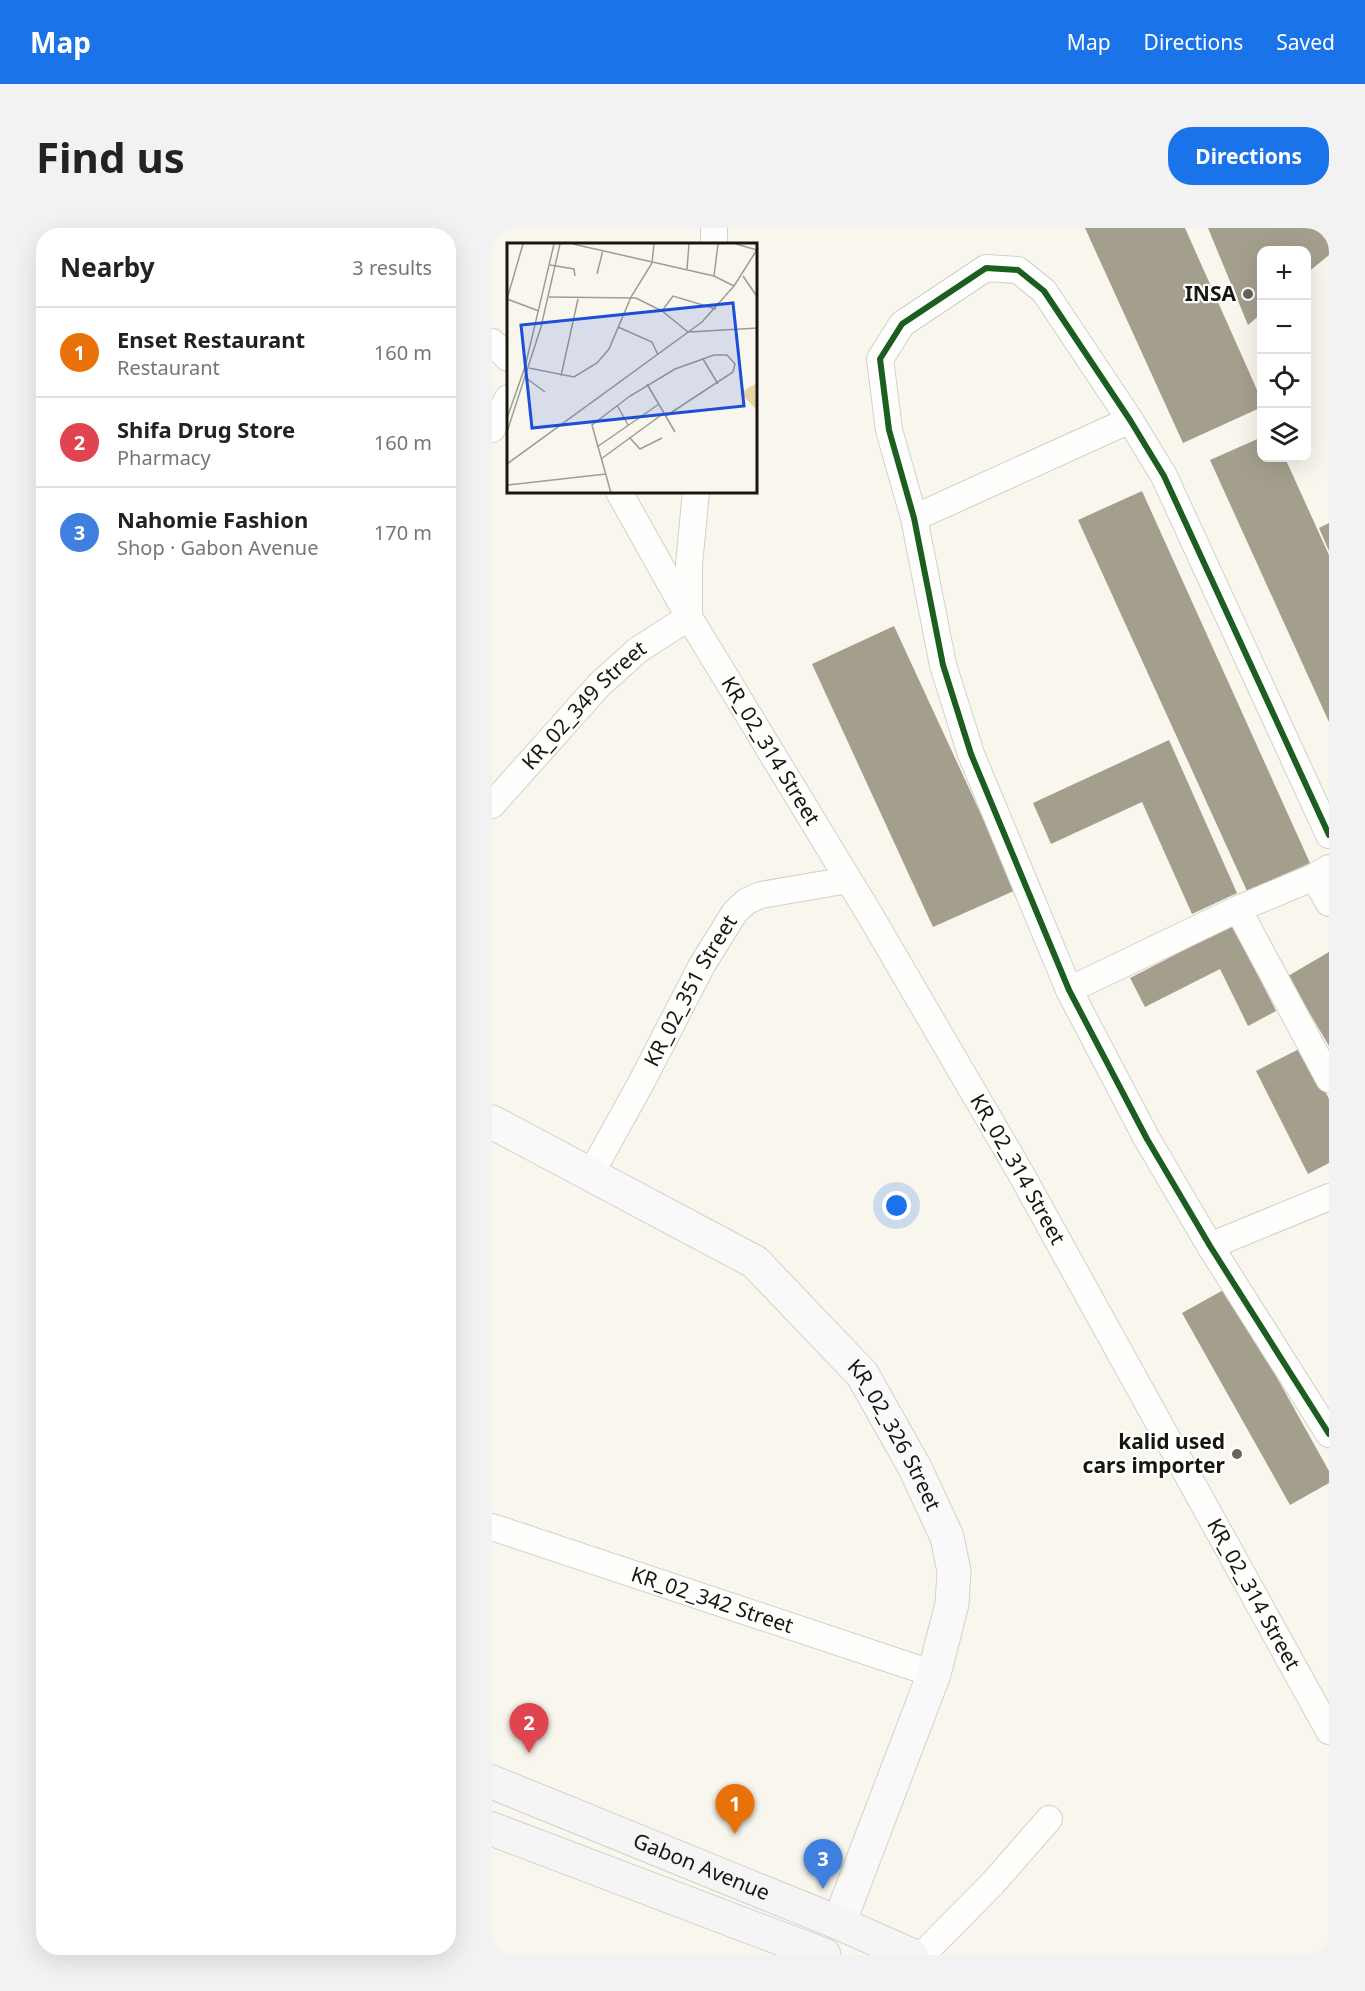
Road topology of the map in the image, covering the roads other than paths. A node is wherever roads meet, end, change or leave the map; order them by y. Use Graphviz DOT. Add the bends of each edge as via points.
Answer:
graph roads {
  1 [pos="492,342"];
  2 [pos="507,357"];
  3 [pos="507,400"];
  4 [pos="1130,420"];
  5 [pos="492,429"];
  6 [pos="620,494"];
  7 [pos="696,494"];
  8 [pos="914,518"];
  9 [pos="689,617"];
  10 [pos="492,805"];
  11 [pos="1329,835"];
  12 [pos="1321,872"];
  13 [pos="848,880"];
  14 [pos="1329,903"];
  15 [pos="1238,909"];
  16 [pos="1069,990"];
  17 [pos="1329,1079"];
  18 [pos="492,1122"];
  19 [pos="590,1175"];
  20 [pos="1329,1197"];
  21 [pos="1210,1246"];
  22 [pos="1329,1434"];
  23 [pos="492,1527"];
  24 [pos="934,1674"];
  25 [pos="1329,1731"];
  26 [pos="492,1782"];
  27 [pos="1049,1819"];
  28 [pos="492,1829"];
  29 [pos="839,1923"];
  30 [pos="824,1955"];
  31 [pos="911,1955"];
  32 [pos="922,1955"];
  1 -- 2 [label="street"];
  3 -- 5 [label="street"];
  4 -- 8 [label="street"];
  4 -- 8 [label="street" via="1044,291 1018,270 986,268 902,324 880,359 888,430"];
  4 -- 11 [label="street" via="1164,476"];
  6 -- 9 [label="street, KR_02_314 Street"];
  7 -- 9 [label="street"];
  8 -- 16 [label="street" via="944,665 971,754"];
  9 -- 10 [label="street, KR_02_349 Street" via="638,650 599,685"];
  9 -- 13 [label="street, KR_02_314 Street"];
  12 -- 14 [label="street"];
  12 -- 15 [label="street"];
  13 -- 19 [label="street, KR_02_351 Street" via="761,895 735,912 702,965"];
  13 -- 25 [label="street, KR_02_314 Street" via="1020,1172"];
  15 -- 16 [label="street"];
  15 -- 17 [label="street"];
  16 -- 21 [label="street" via="1147,1139"];
  18 -- 19 [label="street, KR_02_326 Street"];
  19 -- 24 [label="street, KR_02_326 Street" via="755,1262 862,1374 915,1468 947,1537 954,1571 952,1604"];
  20 -- 21 [label="street"];
  21 -- 22 [label="street"];
  23 -- 24 [label="street, KR_02_342 Street"];
  24 -- 29 [label="street, KR_02_326 Street"];
  26 -- 29 [label="main road, Gabon Avenue"];
  27 -- 32 [label="street"];
  28 -- 30 [label="main road, Gabon Avenue"];
  29 -- 31 [label="main road, Gabon Avenue"];
}
